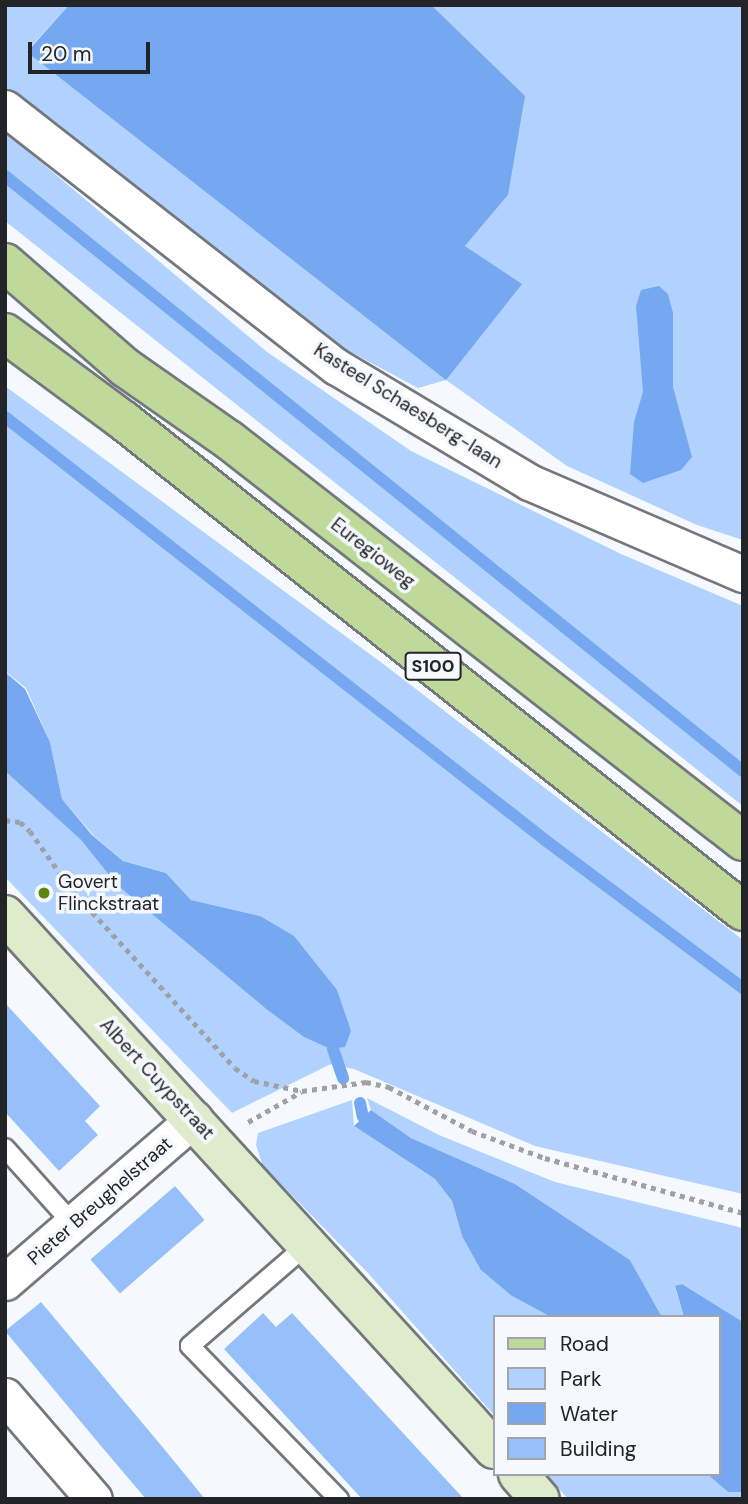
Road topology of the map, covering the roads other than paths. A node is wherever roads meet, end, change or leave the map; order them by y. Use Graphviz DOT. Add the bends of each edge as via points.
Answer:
graph roads {
  1 [pos="5,108"];
  2 [pos="5,263"];
  3 [pos="5,333"];
  4 [pos="743,574"];
  5 [pos="743,841"];
  6 [pos="743,911"];
  7 [pos="5,915"];
  8 [pos="206,1132"];
  9 [pos="5,1148"];
  10 [pos="73,1224"];
  11 [pos="308,1244"];
  12 [pos="5,1282"];
  13 [pos="5,1396"];
  14 [pos="492,1446"];
  15 [pos="520,1476"];
  16 [pos="94,1499"];
  17 [pos="339,1499"];
  18 [pos="540,1499"];
  1 -- 4 [label="street, Kasteel Schaesberg-laan" via="337,367 529,482"];
  2 -- 5 [label="main road, Euregioweg / S100" via="126,368 229,440"];
  3 -- 6 [label="main road, S100" via="124,421"];
  7 -- 8 [label="street, Albert Cuypstraat"];
  8 -- 10 [label="street, Pieter Breughelstraat"];
  8 -- 11 [label="street, Albert Cuypstraat"];
  9 -- 10 [label="lane"];
  10 -- 12 [label="street, Pieter Breughelstraat"];
  11 -- 14 [label="street, Albert Cuypstraat"];
  11 -- 17 [label="lane" via="190,1346"];
  13 -- 16 [label="street"];
  15 -- 18 [label="street"];
}
